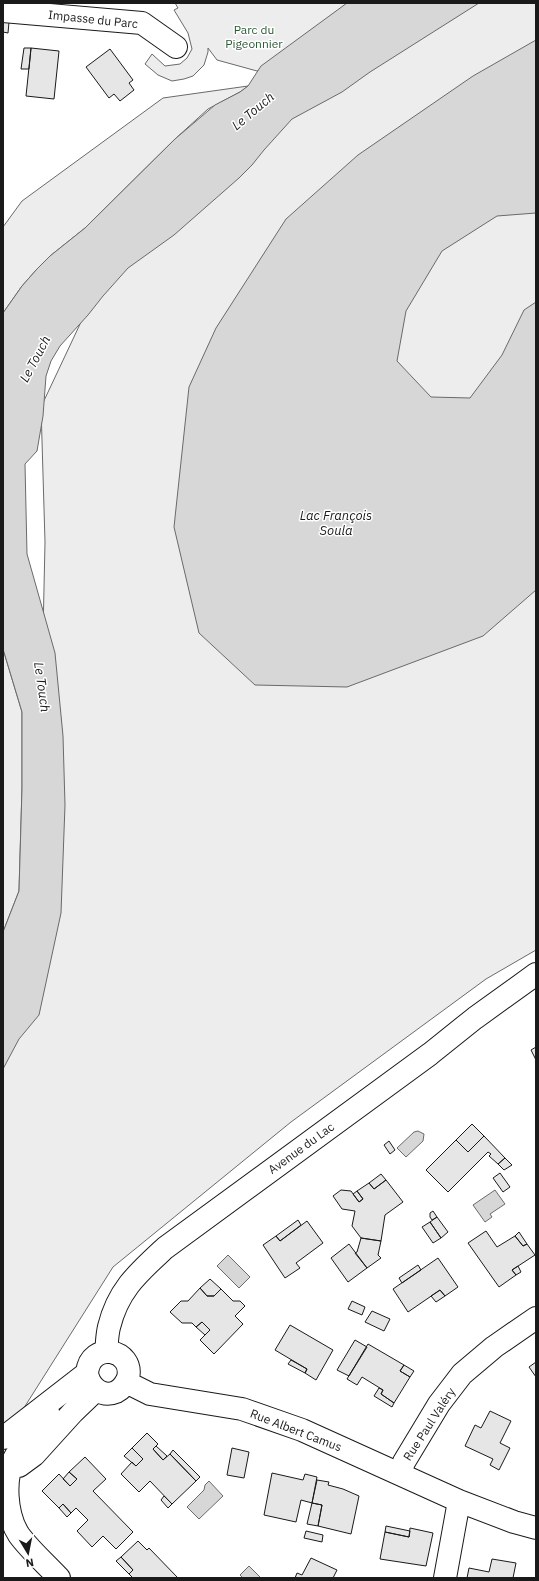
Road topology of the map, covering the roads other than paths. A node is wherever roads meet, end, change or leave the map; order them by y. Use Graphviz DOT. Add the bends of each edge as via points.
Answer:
graph roads {
  1 [pos="3,11"];
  2 [pos="176,47"];
  3 [pos="536,974"];
  4 [pos="536,1318"];
  5 [pos="106,1352"];
  6 [pos="92,1382"];
  7 [pos="126,1382"];
  8 [pos="62,1393"];
  9 [pos="3,1438"];
  10 [pos="7,1474"];
  11 [pos="400,1474"];
  12 [pos="460,1501"];
  13 [pos="8,1516"];
  14 [pos="536,1528"];
  15 [pos="59,1578"];
  16 [pos="445,1578"];
  1 -- 2 [label="street, Impasse du Parc" via="142,23"];
  3 -- 5 [label="street, Avenue du Lac" via="165,1248 136,1275 119,1298 108,1328"];
  4 -- 11 [label="street, Rue Paul Valéry" via="494,1347 462,1374 439,1404 404,1462"];
  5 -- 6 [label="street" via="94,1356 88,1367"];
  5 -- 7 [label="street" via="113,1352 123,1358 128,1370"];
  6 -- 7 [label="street" via="110,1393 116,1392"];
  6 -- 8 [label="street"];
  6 -- 10 [label="street" via="73,1412 34,1455"];
  7 -- 11 [label="street, Rue Albert Camus" via="150,1394 242,1409 302,1430"];
  8 -- 9 [label="street"];
  8 -- 10 [label="street" via="14,1458"];
  10 -- 13 [label="street"];
  11 -- 12 [label="street, Rue Albert Camus"];
  12 -- 14 [label="street, Rue Albert Camus"];
  12 -- 16 [label="street"];
  13 -- 15 [label="street" via="19,1534"];
}
